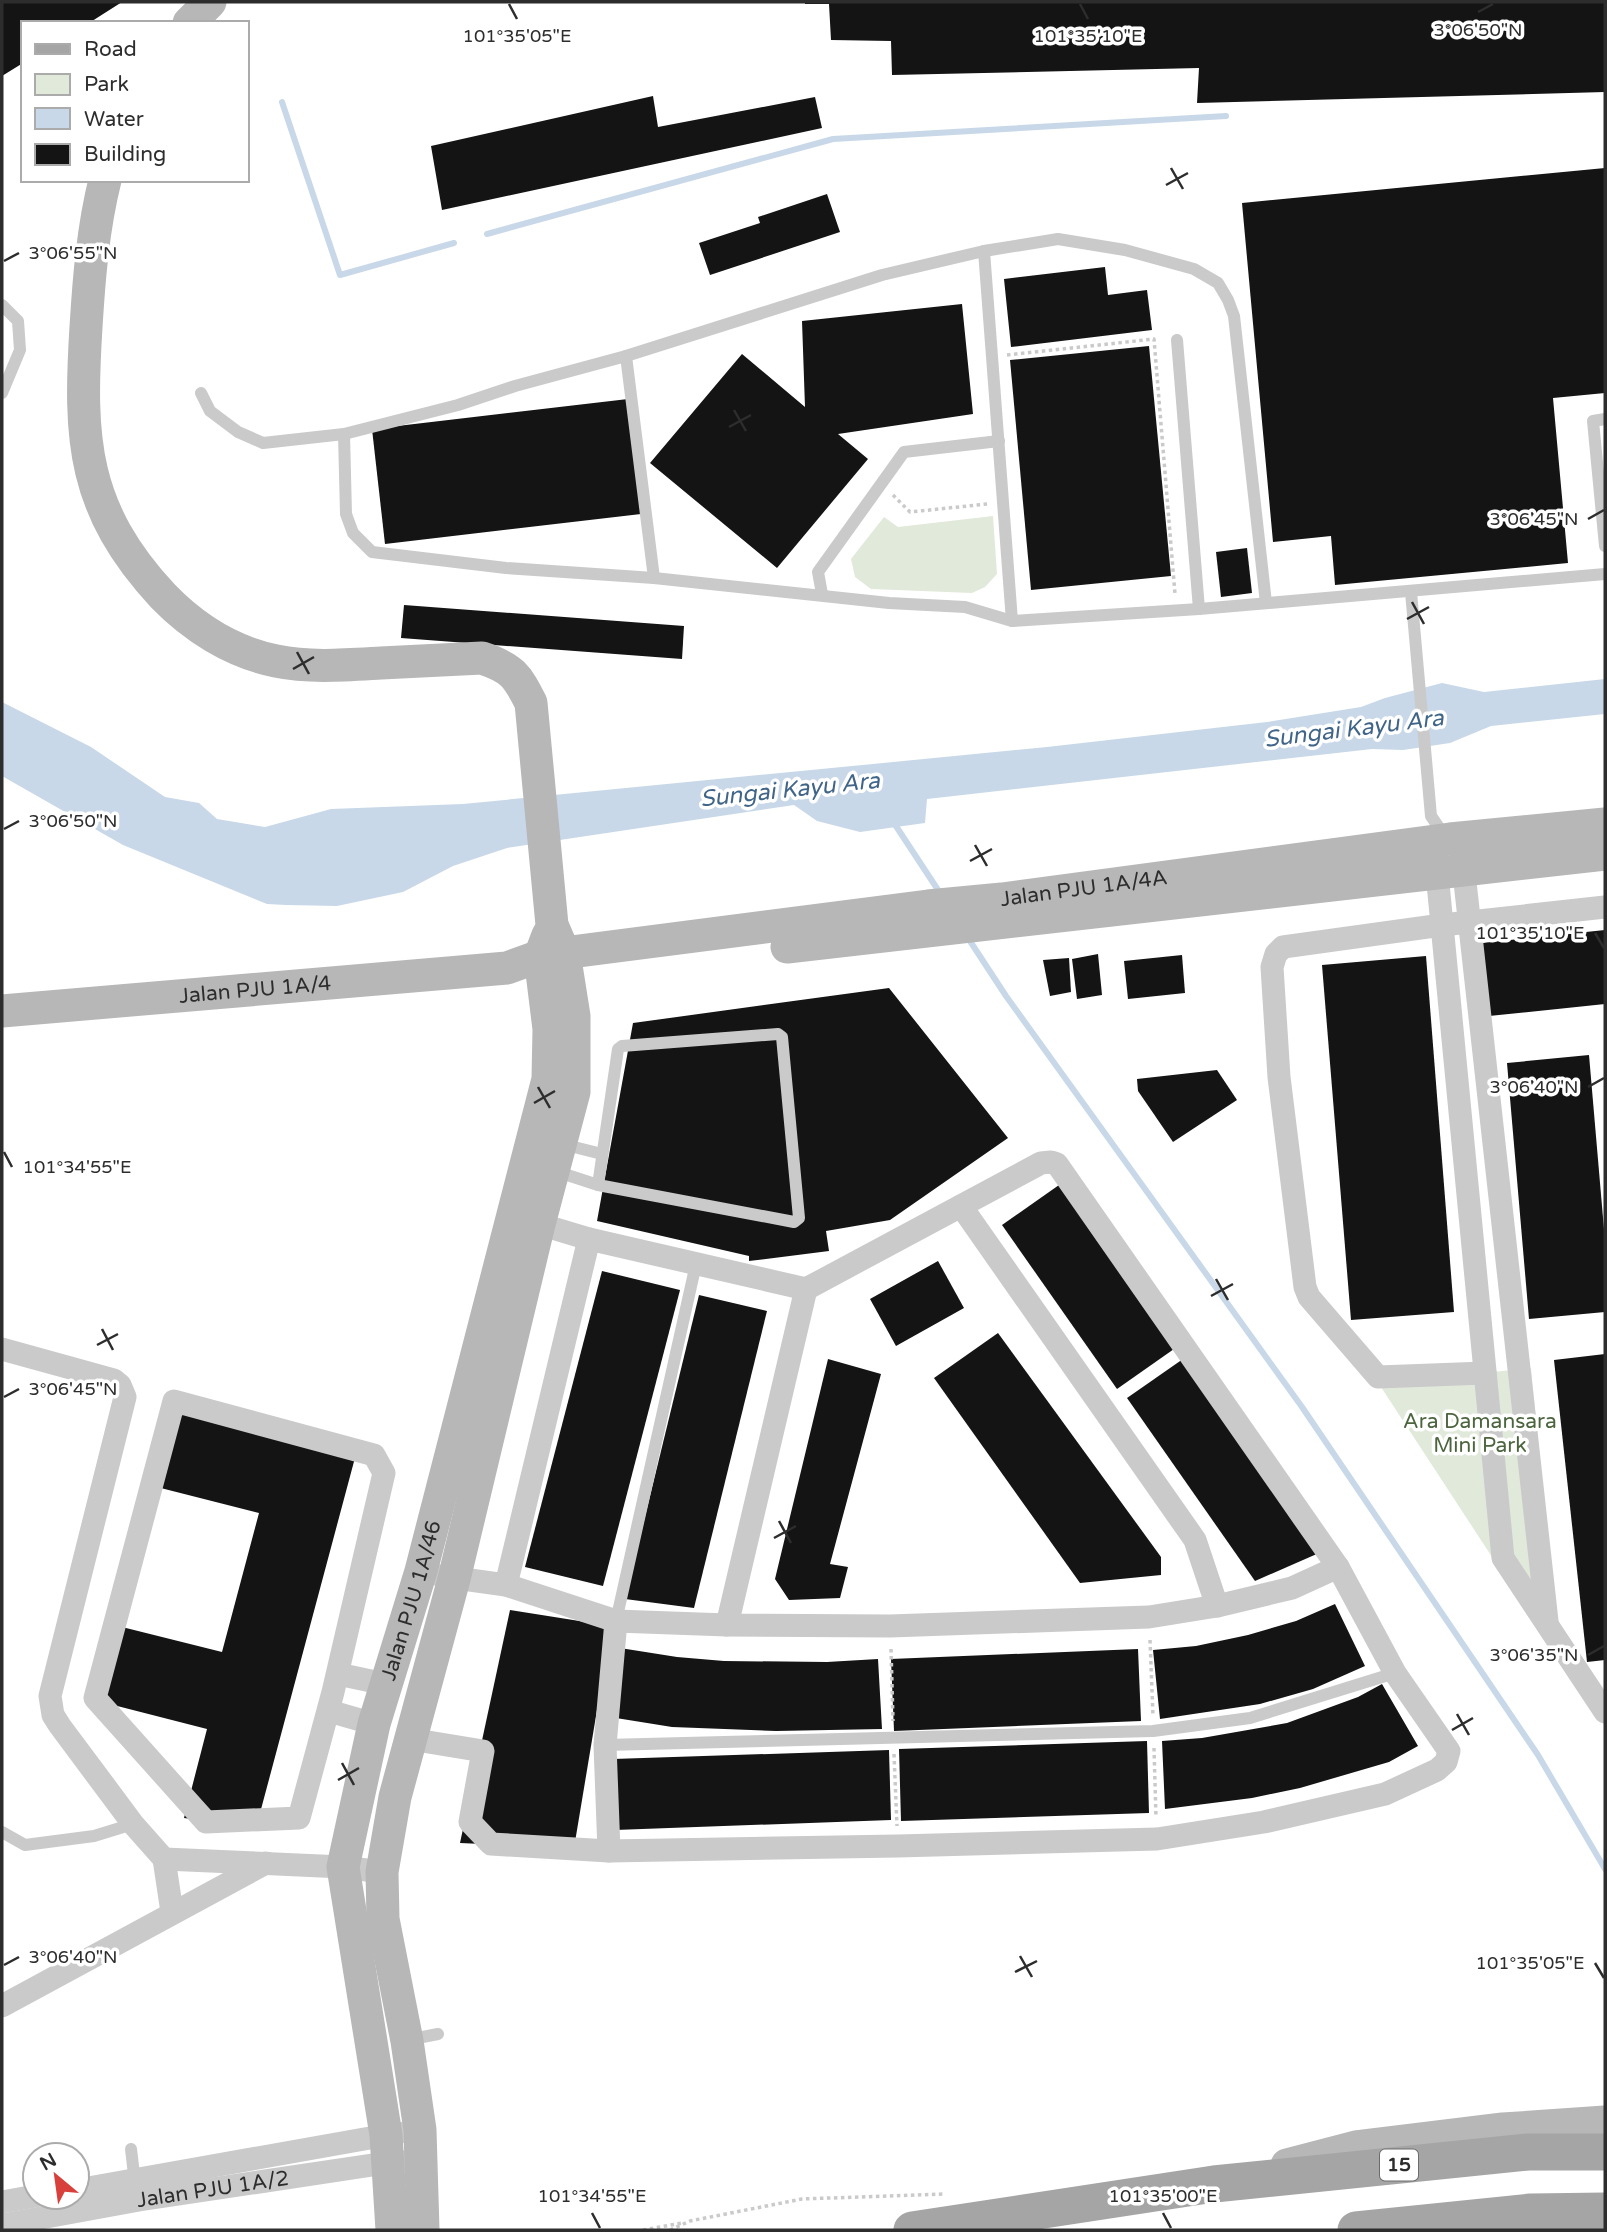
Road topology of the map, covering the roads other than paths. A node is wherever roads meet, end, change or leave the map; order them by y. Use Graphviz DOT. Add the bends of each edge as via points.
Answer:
graph roads {
  1 [pos="210,2"];
  2 [pos="190,21"];
  3 [pos="105,182"];
  4 [pos="984,251"];
  5 [pos="2,305"];
  6 [pos="1177,340"];
  7 [pos="626,356"];
  8 [pos="2,393"];
  9 [pos="201,393"];
  10 [pos="1605,419"];
  11 [pos="344,434"];
  12 [pos="999,441"];
  13 [pos="1605,546"];
  14 [pos="1605,574"];
  15 [pos="653,578"];
  16 [pos="1411,592"];
  17 [pos="822,594"];
  18 [pos="1266,603"];
  19 [pos="1199,609"];
  20 [pos="1012,621"];
  21 [pos="1605,824"];
  22 [pos="1443,848"];
  23 [pos="1605,854"];
  24 [pos="1605,907"];
  25 [pos="933,918"];
  26 [pos="1469,923"];
  27 [pos="1443,925"];
  28 [pos="552,949"];
  29 [pos="601,968"];
  30 [pos="572,1008"];
  31 [pos="2,1011"];
  32 [pos="602,1154"];
  33 [pos="557,1157"];
  34 [pos="598,1185"];
  35 [pos="961,1206"];
  36 [pos="539,1224"];
  37 [pos="589,1239"];
  38 [pos="696,1264"];
  39 [pos="806,1289"];
  40 [pos="2,1349"];
  41 [pos="1485,1373"];
  42 [pos="1338,1567"];
  43 [pos="421,1571"];
  44 [pos="454,1579"];
  45 [pos="506,1585"];
  46 [pos="1217,1606"];
  47 [pos="616,1621"];
  48 [pos="1547,1624"];
  49 [pos="727,1625"];
  50 [pos="1395,1673"];
  51 [pos="338,1674"];
  52 [pos="385,1684"];
  53 [pos="329,1711"];
  54 [pos="1605,1712"];
  55 [pos="374,1724"];
  56 [pos="410,1739"];
  57 [pos="605,1745"];
  58 [pos="134,1824"];
  59 [pos="2,1832"];
  60 [pos="609,1851"];
  61 [pos="164,1859"];
  62 [pos="266,1863"];
  63 [pos="343,1867"];
  64 [pos="382,1872"];
  65 [pos="172,1912"];
  66 [pos="2,2006"];
  67 [pos="1605,2122"];
  68 [pos="421,2144"];
  69 [pos="386,2148"];
  70 [pos="131,2149"];
  71 [pos="1605,2152"];
  72 [pos="1214,2184"];
  73 [pos="91,2190"];
  74 [pos="137,2190"];
  75 [pos="21,2199"];
  76 [pos="2,2202"];
  77 [pos="1605,2213"];
  78 [pos="2,2225"];
  79 [pos="392,2230"];
  80 [pos="423,2230"];
  81 [pos="912,2230"];
  82 [pos="1356,2230"];
  83 [pos="1561,2230"];
  1 -- 2 [label="street"];
  3 -- 28 [label="street" via="82,360 84,438 101,503 137,566 198,626 248,653 285,662 330,665 482,658 513,673 531,703"];
  4 -- 7 [label="lane" via="882,275"];
  4 -- 12 [label="lane"];
  4 -- 18 [label="lane" via="1058,239 1125,250 1194,269 1218,283 1234,316"];
  5 -- 8 [label="lane" via="18,321 20,350"];
  6 -- 19 [label="lane"];
  7 -- 11 [label="lane"];
  7 -- 15 [label="lane"];
  9 -- 11 [label="lane" via="210,411 238,432 263,443"];
  10 -- 13 [label="lane" via="1593,421"];
  11 -- 15 [label="lane" via="346,514 353,533 372,552 506,568"];
  12 -- 17 [label="lane" via="904,452 818,572"];
  12 -- 20 [label="lane"];
  14 -- 16 [label="lane"];
  15 -- 17 [label="lane"];
  16 -- 18 [label="lane"];
  16 -- 22 [label="lane" via="1429,802"];
  17 -- 20 [label="lane" via="965,607"];
  18 -- 19 [label="lane"];
  19 -- 20 [label="lane"];
  21 -- 22 [label="street, Jalan PJU 1A/4A"];
  22 -- 23 [label="street, Jalan PJU 1A/4A"];
  22 -- 25 [label="street, Jalan PJU 1A/4A"];
  22 -- 26 [label="street"];
  22 -- 27 [label="street"];
  24 -- 26 [label="street"];
  25 -- 28 [label="street, Jalan PJU 1A/4A"];
  25 -- 29 [label="street, Jalan PJU 1A/4A"];
  26 -- 27 [label="street"];
  26 -- 48 [label="street"];
  27 -- 41 [label="street"];
  27 -- 41 [label="street" via="1283,947 1272,967 1279,1077 1305,1287 1310,1297 1378,1377"];
  28 -- 29 [label="street, Jalan PJU 1A/4A"];
  28 -- 30 [label="street, Jalan PJU 1A/46"];
  28 -- 31 [label="street, Jalan PJU 1A/4" via="507,968"];
  28 -- 43 [label="street, Jalan PJU 1A/46" via="548,1079"];
  29 -- 30 [label="street"];
  30 -- 33 [label="street, Jalan PJU 1A/46" via="574,1092"];
  32 -- 33 [label="lane"];
  32 -- 34 [label="lane"];
  32 -- 34 [label="lane" via="622,1046 782,1037 799,1218 794,1222"];
  33 -- 34 [label="lane"];
  33 -- 36 [label="street, Jalan PJU 1A/46"];
  35 -- 39 [label="street"];
  35 -- 42 [label="street" via="1041,1163 1057,1164"];
  35 -- 46 [label="street" via="1195,1540"];
  36 -- 37 [label="street"];
  36 -- 44 [label="street, Jalan PJU 1A/46"];
  37 -- 38 [label="street"];
  37 -- 45 [label="street"];
  38 -- 39 [label="street"];
  38 -- 47 [label="lane"];
  39 -- 49 [label="street"];
  40 -- 58 [label="street" via="114,1380 125,1397 50,1696 60,1726"];
  41 -- 48 [label="street" via="1503,1559"];
  42 -- 46 [label="street" via="1292,1588"];
  42 -- 50 [label="street"];
  43 -- 44 [label="street"];
  43 -- 52 [label="street, Jalan PJU 1A/46"];
  44 -- 45 [label="street"];
  44 -- 56 [label="street, Jalan PJU 1A/46"];
  45 -- 47 [label="street"];
  46 -- 49 [label="street" via="1149,1617 890,1626"];
  47 -- 49 [label="street"];
  47 -- 57 [label="street"];
  48 -- 54 [label="street"];
  50 -- 57 [label="lane" via="1250,1718 1153,1731"];
  50 -- 60 [label="street" via="1449,1751 1446,1762 1385,1794 1277,1819 1157,1839"];
  51 -- 52 [label="street"];
  51 -- 53 [label="street"];
  51 -- 53 [label="street" via="384,1473 374,1455 174,1401 95,1698 206,1822 299,1818"];
  52 -- 55 [label="street, Jalan PJU 1A/46"];
  53 -- 55 [label="street"];
  55 -- 63 [label="street, Jalan PJU 1A/46"];
  56 -- 60 [label="street" via="483,1751 470,1822 491,1844"];
  56 -- 64 [label="street, Jalan PJU 1A/46"];
  57 -- 60 [label="street"];
  58 -- 59 [label="lane" via="94,1836 25,1844"];
  58 -- 61 [label="street"];
  61 -- 62 [label="street"];
  61 -- 65 [label="street"];
  62 -- 63 [label="street"];
  62 -- 65 [label="street"];
  63 -- 64 [label="street"];
  63 -- 69 [label="street, Jalan PJU 1A/46"];
  64 -- 68 [label="street, Jalan PJU 1A/46" via="383,1919 423,2037"];
  65 -- 66 [label="street"];
  67 -- 72 [label="street" via="1356,2147"];
  68 -- 69 [label="street, Jalan PJU 1A/2"];
  68 -- 80 [label="street, Jalan PJU 1A/46"];
  69 -- 74 [label="street, Jalan PJU 1A/2"];
  69 -- 79 [label="street, Jalan PJU 1A/46"];
  70 -- 74 [label="lane"];
  71 -- 72 [label="main road, 15" via="1528,2152"];
  72 -- 81 [label="main road, 15"];
  73 -- 74 [label="street, Jalan PJU 1A/2"];
  74 -- 78 [label="street, Jalan PJU 1A/2"];
  75 -- 76 [label="street"];
  77 -- 82 [label="main road" via="1531,2212"];
  77 -- 83 [label="street"];
}
